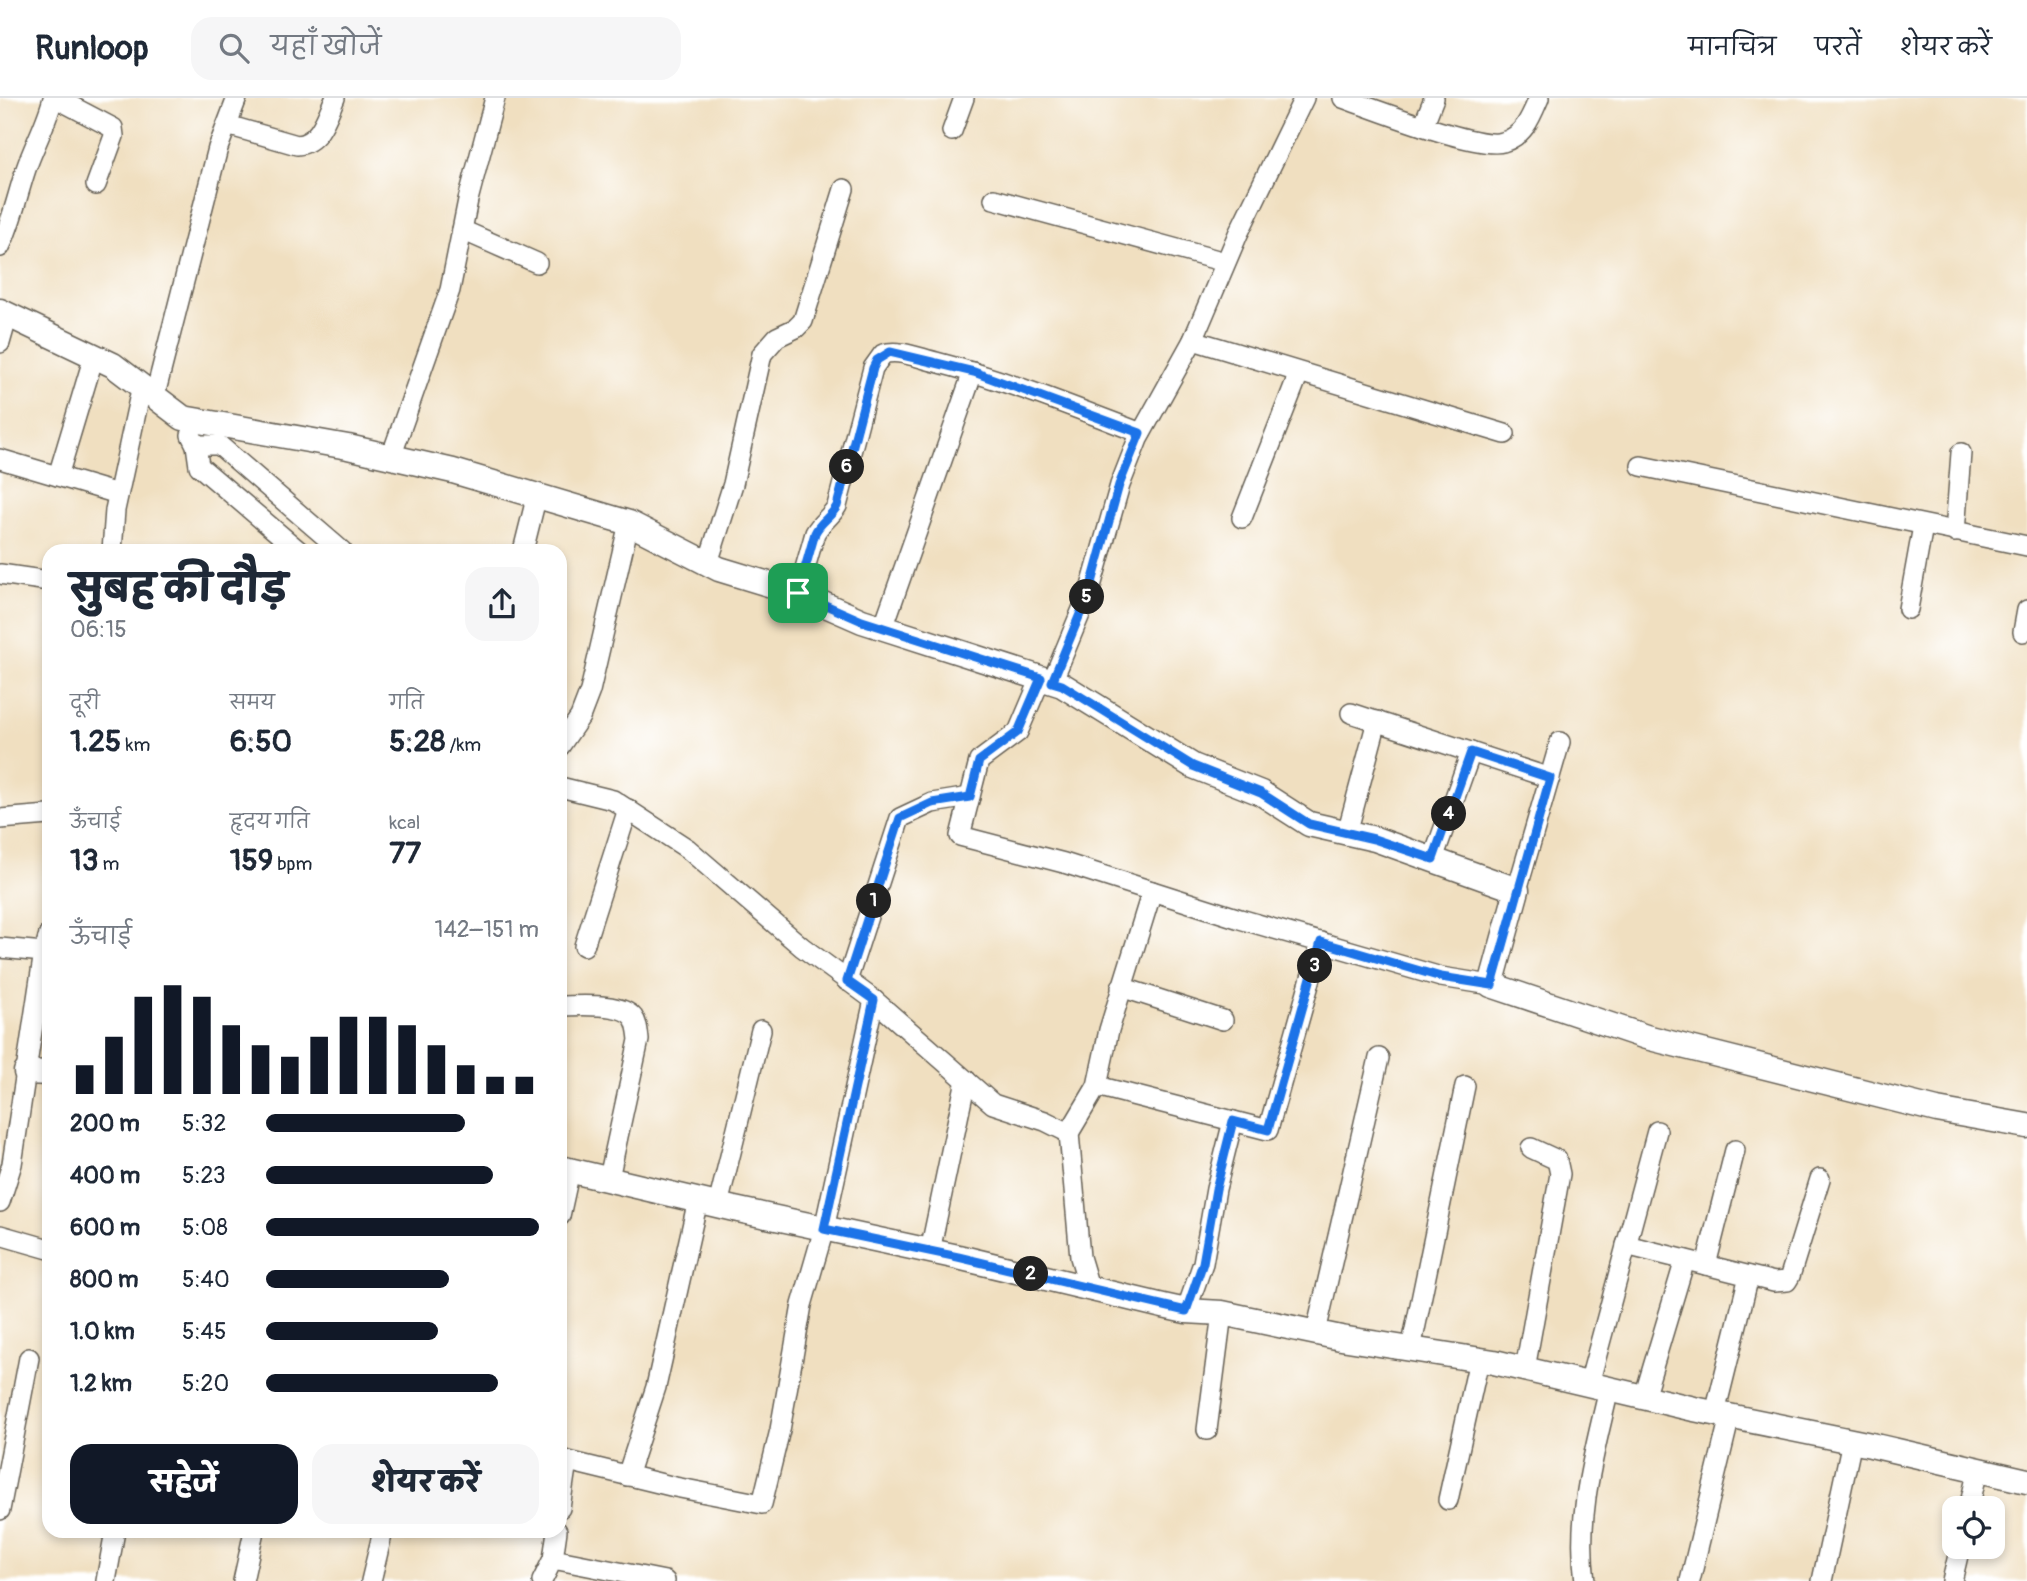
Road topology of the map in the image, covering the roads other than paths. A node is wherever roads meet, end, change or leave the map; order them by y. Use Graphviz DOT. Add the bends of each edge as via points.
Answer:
graph roads {
  1 [pos="55,98"];
  2 [pos="237,98"];
  3 [pos="335,98"];
  4 [pos="495,98"];
  5 [pos="964,98"];
  6 [pos="1304,98"];
  7 [pos="1343,98"];
  8 [pos="1434,98"];
  9 [pos="1539,98"];
  10 [pos="227,125"];
  11 [pos="1423,126"];
  12 [pos="953,131"];
  13 [pos="96,185"];
  14 [pos="844,189"];
  15 [pos="994,199"];
  16 [pos="463,230"];
  17 [pos="0,247"];
  18 [pos="1225,262"];
  19 [pos="537,263"];
  20 [pos="4,313"];
  21 [pos="1194,340"];
  22 [pos="0,343"];
  23 [pos="94,356"];
  24 [pos="974,372"];
  25 [pos="1299,373"];
  26 [pos="149,390"];
  27 [pos="183,418"];
  28 [pos="1140,433"];
  29 [pos="1505,434"];
  30 [pos="196,445"];
  31 [pos="1961,453"];
  32 [pos="391,457"];
  33 [pos="0,458"];
  34 [pos="1641,466"];
  35 [pos="58,476"];
  36 [pos="118,494"];
  37 [pos="537,495"];
  38 [pos="1242,518"];
  39 [pos="629,523"];
  40 [pos="1923,526"];
  41 [pos="1955,532"];
  42 [pos="112,544"];
  43 [pos="291,544"];
  44 [pos="334,544"];
  45 [pos="525,544"];
  46 [pos="2027,546"];
  47 [pos="708,563"];
  48 [pos="0,574"];
  49 [pos="42,579"];
  50 [pos="798,593"];
  51 [pos="1908,609"];
  52 [pos="2027,610"];
  53 [pos="883,628"];
  54 [pos="2023,632"];
  55 [pos="1046,680"];
  56 [pos="1351,713"];
  57 [pos="1377,722"];
  58 [pos="567,736"];
  59 [pos="1560,742"];
  60 [pos="1471,752"];
  61 [pos="1550,778"];
  62 [pos="567,789"];
  63 [pos="970,797"];
  64 [pos="628,810"];
  65 [pos="42,816"];
  66 [pos="0,819"];
  67 [pos="1347,833"];
  68 [pos="1433,859"];
  69 [pos="1517,890"];
  70 [pos="1152,891"];
  71 [pos="1321,942"];
  72 [pos="42,944"];
  73 [pos="584,946"];
  74 [pos="0,948"];
  75 [pos="847,981"];
  76 [pos="1492,985"];
  77 [pos="1121,987"];
  78 [pos="874,1000"];
  79 [pos="567,1006"];
  80 [pos="42,1015"];
  81 [pos="1223,1020"];
  82 [pos="761,1030"];
  83 [pos="1379,1058"];
  84 [pos="38,1072"];
  85 [pos="966,1080"];
  86 [pos="1097,1086"];
  87 [pos="1465,1086"];
  88 [pos="1233,1121"];
  89 [pos="2027,1126"];
  90 [pos="1657,1131"];
  91 [pos="1069,1133"];
  92 [pos="1531,1149"];
  93 [pos="1735,1150"];
  94 [pos="567,1169"];
  95 [pos="4,1173"];
  96 [pos="609,1178"];
  97 [pos="1820,1179"];
  98 [pos="0,1202"];
  99 [pos="708,1203"];
  100 [pos="824,1229"];
  101 [pos="0,1235"];
  102 [pos="1626,1245"];
  103 [pos="42,1247"];
  104 [pos="930,1251"];
  105 [pos="1685,1260"];
  106 [pos="1706,1265"];
  107 [pos="1749,1276"];
  108 [pos="1089,1287"];
  109 [pos="1186,1311"];
  110 [pos="1222,1313"];
  111 [pos="1316,1332"];
  112 [pos="1411,1349"];
  113 [pos="29,1358"];
  114 [pos="1479,1360"];
  115 [pos="1525,1369"];
  116 [pos="1599,1387"];
  117 [pos="1644,1397"];
  118 [pos="1722,1415"];
  119 [pos="1208,1430"];
  120 [pos="1852,1441"];
  121 [pos="567,1461"];
  122 [pos="1978,1469"];
  123 [pos="627,1476"];
  124 [pos="2027,1481"];
  125 [pos="1972,1496"];
  126 [pos="1448,1500"];
  127 [pos="0,1510"];
  128 [pos="114,1538"];
  129 [pos="252,1538"];
  130 [pos="381,1538"];
  131 [pos="556,1538"];
  132 [pos="553,1559"];
  133 [pos="1957,1559"];
  134 [pos="623,1577"];
  135 [pos="106,1581"];
  136 [pos="243,1581"];
  137 [pos="371,1581"];
  138 [pos="542,1581"];
  139 [pos="665,1581"];
  140 [pos="1586,1581"];
  141 [pos="1690,1581"];
  142 [pos="1822,1581"];
  143 [pos="1952,1581"];
  1 -- 13 [label="street" via="113,128 113,142"];
  1 -- 17 [label="street"];
  2 -- 10 [label="street"];
  3 -- 10 [label="street" via="321,129 305,144"];
  4 -- 16 [label="street"];
  5 -- 12 [label="street"];
  6 -- 18 [label="street"];
  7 -- 11 [label="street"];
  8 -- 11 [label="street"];
  9 -- 11 [label="street" via="1522,131 1501,143 1487,144"];
  10 -- 26 [label="street"];
  14 -- 47 [label="street" via="803,321 777,337 762,354 733,484"];
  15 -- 18 [label="street"];
  16 -- 19 [label="street"];
  16 -- 32 [label="street" via="450,290"];
  18 -- 21 [label="street"];
  20 -- 22 [label="street"];
  20 -- 23 [label="street"];
  21 -- 25 [label="street"];
  21 -- 28 [label="street"];
  23 -- 26 [label="street"];
  23 -- 35 [label="street"];
  24 -- 28 [label="street"];
  24 -- 50 [label="street" via="898,352 877,360 837,506 815,533"];
  24 -- 53 [label="street"];
  25 -- 29 [label="street"];
  25 -- 38 [label="street"];
  26 -- 27 [label="street"];
  26 -- 36 [label="street"];
  27 -- 30 [label="street"];
  27 -- 32 [label="street"];
  28 -- 55 [label="street" via="1119,485 1090,590"];
  30 -- 43 [label="street" via="199,466"];
  30 -- 44 [label="street" via="219,445"];
  31 -- 41 [label="street"];
  32 -- 37 [label="street"];
  33 -- 35 [label="street"];
  34 -- 40 [label="street"];
  35 -- 36 [label="street"];
  36 -- 42 [label="street"];
  37 -- 39 [label="street"];
  37 -- 45 [label="street"];
  39 -- 47 [label="street"];
  39 -- 58 [label="street" via="590,691"];
  40 -- 41 [label="street"];
  40 -- 51 [label="street"];
  41 -- 46 [label="street"];
  47 -- 50 [label="street"];
  48 -- 49 [label="street"];
  50 -- 53 [label="street"];
  52 -- 54 [label="street"];
  53 -- 55 [label="street"];
  55 -- 63 [label="street" via="1018,732 979,761"];
  55 -- 67 [label="street" via="1062,685 1193,766 1261,793 1309,824"];
  56 -- 57 [label="street"];
  57 -- 60 [label="street"];
  57 -- 67 [label="street"];
  59 -- 61 [label="street"];
  60 -- 61 [label="street"];
  60 -- 68 [label="street"];
  61 -- 69 [label="street"];
  62 -- 64 [label="street" via="613,800"];
  63 -- 70 [label="street" via="960,836"];
  63 -- 75 [label="street" via="932,803 900,818"];
  64 -- 73 [label="street"];
  64 -- 75 [label="street" via="688,849"];
  65 -- 66 [label="street"];
  67 -- 68 [label="street"];
  68 -- 69 [label="street"];
  69 -- 76 [label="street"];
  70 -- 71 [label="street"];
  70 -- 77 [label="street"];
  71 -- 76 [label="street" via="1441,977"];
  71 -- 88 [label="street" via="1268,1130"];
  72 -- 74 [label="street"];
  75 -- 78 [label="street"];
  76 -- 89 [label="street" via="1646,1037 1924,1107"];
  77 -- 81 [label="street"];
  77 -- 86 [label="street"];
  78 -- 85 [label="street"];
  78 -- 100 [label="street"];
  79 -- 96 [label="street" via="626,1011 638,1027"];
  80 -- 84 [label="street"];
  82 -- 99 [label="street"];
  83 -- 111 [label="street"];
  84 -- 95 [label="street"];
  85 -- 91 [label="street" via="992,1104"];
  85 -- 104 [label="street"];
  86 -- 88 [label="street"];
  86 -- 91 [label="street"];
  87 -- 112 [label="street"];
  88 -- 109 [label="street" via="1203,1263"];
  90 -- 102 [label="street"];
  91 -- 108 [label="street" via="1080,1257"];
  92 -- 115 [label="street" via="1557,1160 1560,1174"];
  93 -- 106 [label="street"];
  94 -- 96 [label="street"];
  95 -- 98 [label="street"];
  96 -- 99 [label="street"];
  97 -- 107 [label="street" via="1787,1281"];
  99 -- 100 [label="street"];
  99 -- 123 [label="street"];
  100 -- 104 [label="street"];
  100 -- 123 [label="street" via="802,1305 762,1504"];
  101 -- 103 [label="street"];
  102 -- 105 [label="street"];
  102 -- 116 [label="street"];
  104 -- 108 [label="street"];
  105 -- 106 [label="street"];
  105 -- 117 [label="street"];
  106 -- 107 [label="street"];
  107 -- 118 [label="street"];
  108 -- 109 [label="street"];
  109 -- 110 [label="street"];
  110 -- 111 [label="street"];
  110 -- 119 [label="street"];
  111 -- 112 [label="street"];
  112 -- 114 [label="street"];
  113 -- 127 [label="street"];
  114 -- 115 [label="street"];
  114 -- 126 [label="street"];
  115 -- 116 [label="street"];
  116 -- 117 [label="street"];
  116 -- 140 [label="street" via="1584,1503"];
  117 -- 118 [label="street"];
  118 -- 120 [label="street"];
  118 -- 141 [label="street"];
  120 -- 122 [label="street"];
  120 -- 142 [label="street"];
  121 -- 123 [label="street"];
  122 -- 124 [label="street"];
  122 -- 125 [label="street"];
  128 -- 135 [label="street"];
  129 -- 136 [label="street"];
  130 -- 137 [label="street"];
  131 -- 132 [label="street"];
  132 -- 134 [label="street"];
  132 -- 138 [label="street"];
  133 -- 143 [label="street"];
  134 -- 139 [label="street"];
}
